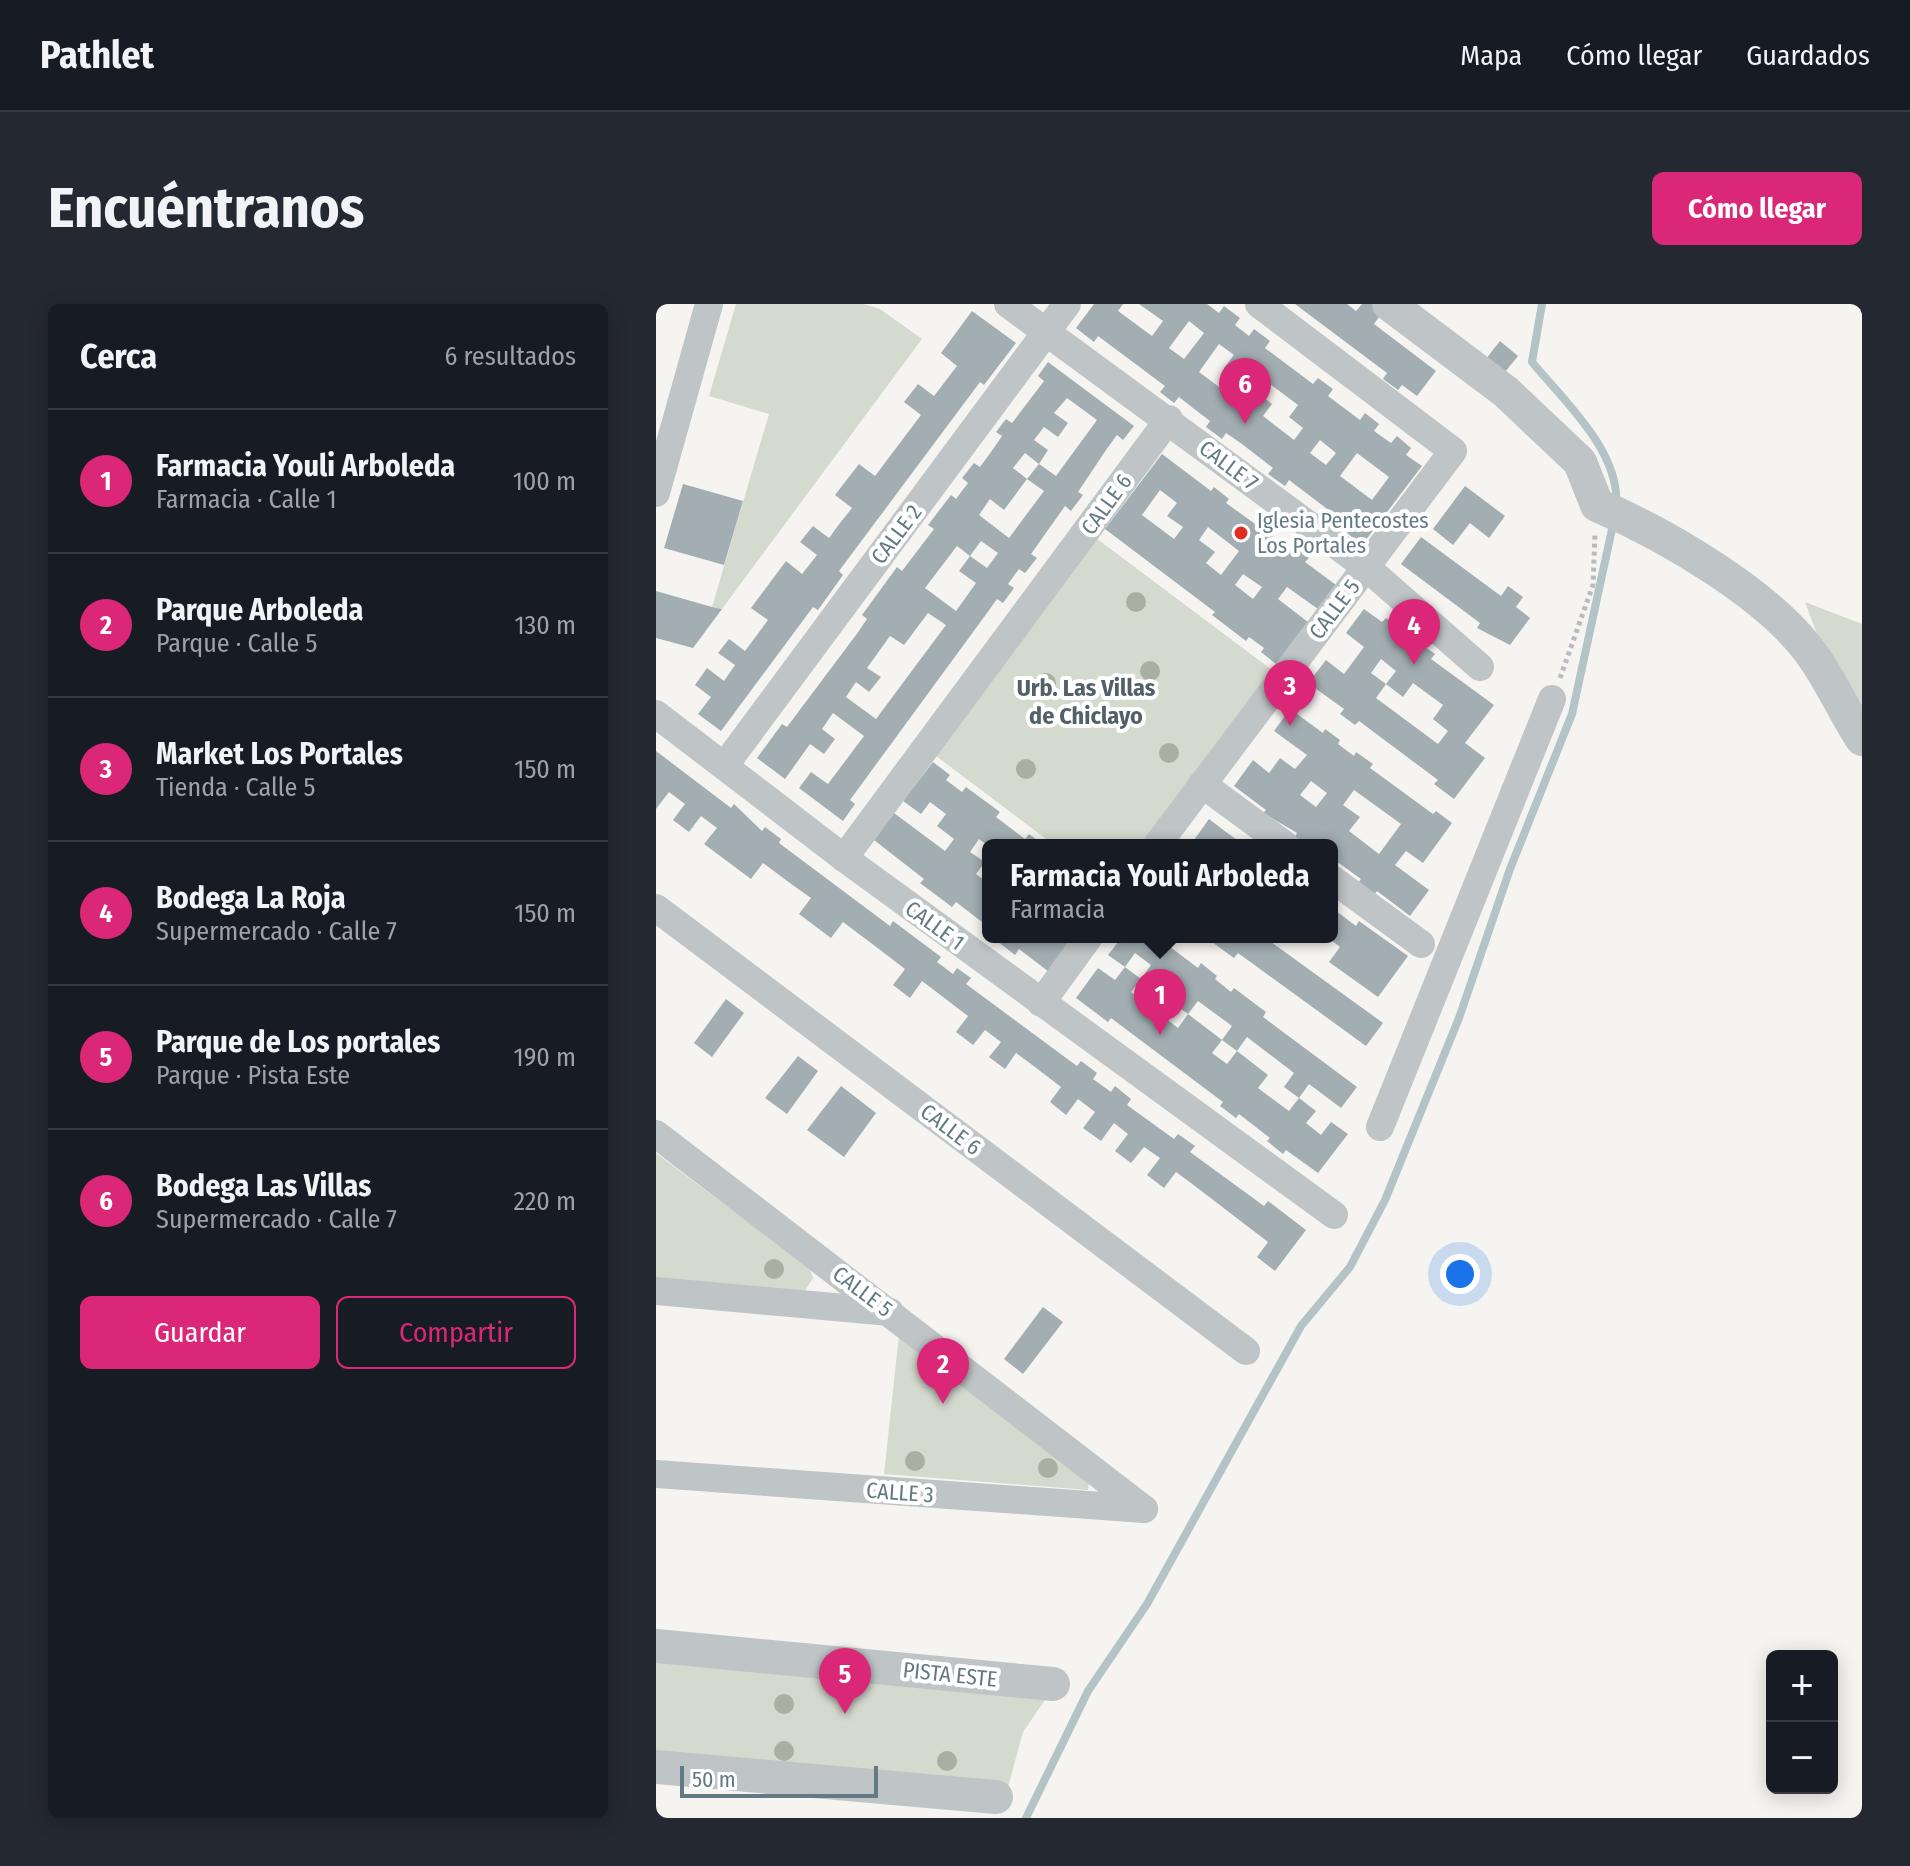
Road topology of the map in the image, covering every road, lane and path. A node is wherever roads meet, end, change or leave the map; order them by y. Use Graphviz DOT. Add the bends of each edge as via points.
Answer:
graph roads {
  1 [pos="709,304"];
  2 [pos="1008,304"];
  3 [pos="1067,304"];
  4 [pos="1259,304"];
  5 [pos="1389,304"];
  6 [pos="1048,330"];
  7 [pos="1169,419"];
  8 [pos="656,493"];
  9 [pos="1608,510"];
  10 [pos="1366,567"];
  11 [pos="1480,667"];
  12 [pos="1552,699"];
  13 [pos="656,714"];
  14 [pos="1862,739"];
  15 [pos="725,765"];
  16 [pos="1202,784"];
  17 [pos="1161,839"];
  18 [pos="1277,839"];
  19 [pos="844,858"];
  20 [pos="1338,883"];
  21 [pos="656,908"];
  22 [pos="1085,943"];
  23 [pos="1421,944"];
  24 [pos="1041,1003"];
  25 [pos="1380,1127"];
  26 [pos="656,1134"];
  27 [pos="1334,1215"];
  28 [pos="656,1291"];
  29 [pos="891,1312"];
  30 [pos="1246,1351"];
  31 [pos="656,1474"];
  32 [pos="1144,1509"];
  33 [pos="656,1646"];
  34 [pos="1053,1684"];
  35 [pos="656,1767"];
  36 [pos="996,1797"];
  1 -- 8 [label="street"];
  2 -- 6 [label="street, CALLE 7"];
  3 -- 6 [label="street, CALLE 2"];
  4 -- 10 [label="street, CALLE 5" via="1453,451"];
  5 -- 9 [label="street" via="1506,392 1580,462"];
  6 -- 7 [label="street, CALLE 7"];
  6 -- 15 [label="street, CALLE 2"];
  7 -- 10 [label="street, CALLE 7"];
  7 -- 19 [label="street, CALLE 6"];
  9 -- 12 [label="path" via="1593,585"];
  9 -- 14 [label="street" via="1772,610 1814,657"];
  10 -- 11 [label="street, CALLE 7"];
  10 -- 16 [label="street, CALLE 5"];
  12 -- 25 [label="street"];
  13 -- 15 [label="street, CALLE 1"];
  15 -- 19 [label="street, CALLE 1"];
  16 -- 17 [label="street, CALLE 5"];
  16 -- 18 [label="street"];
  19 -- 24 [label="street, CALLE 1"];
  20 -- 23 [label="street"];
  21 -- 30 [label="street, CALLE 6"];
  22 -- 24 [label="street"];
  24 -- 27 [label="street, CALLE 1"];
  26 -- 29 [label="street, CALLE 5"];
  28 -- 29 [label="street"];
  29 -- 32 [label="street, CALLE 5"];
  31 -- 32 [label="street, CALLE 3"];
  33 -- 34 [label="street, PISTA ESTE"];
  35 -- 36 [label="street"];
}
